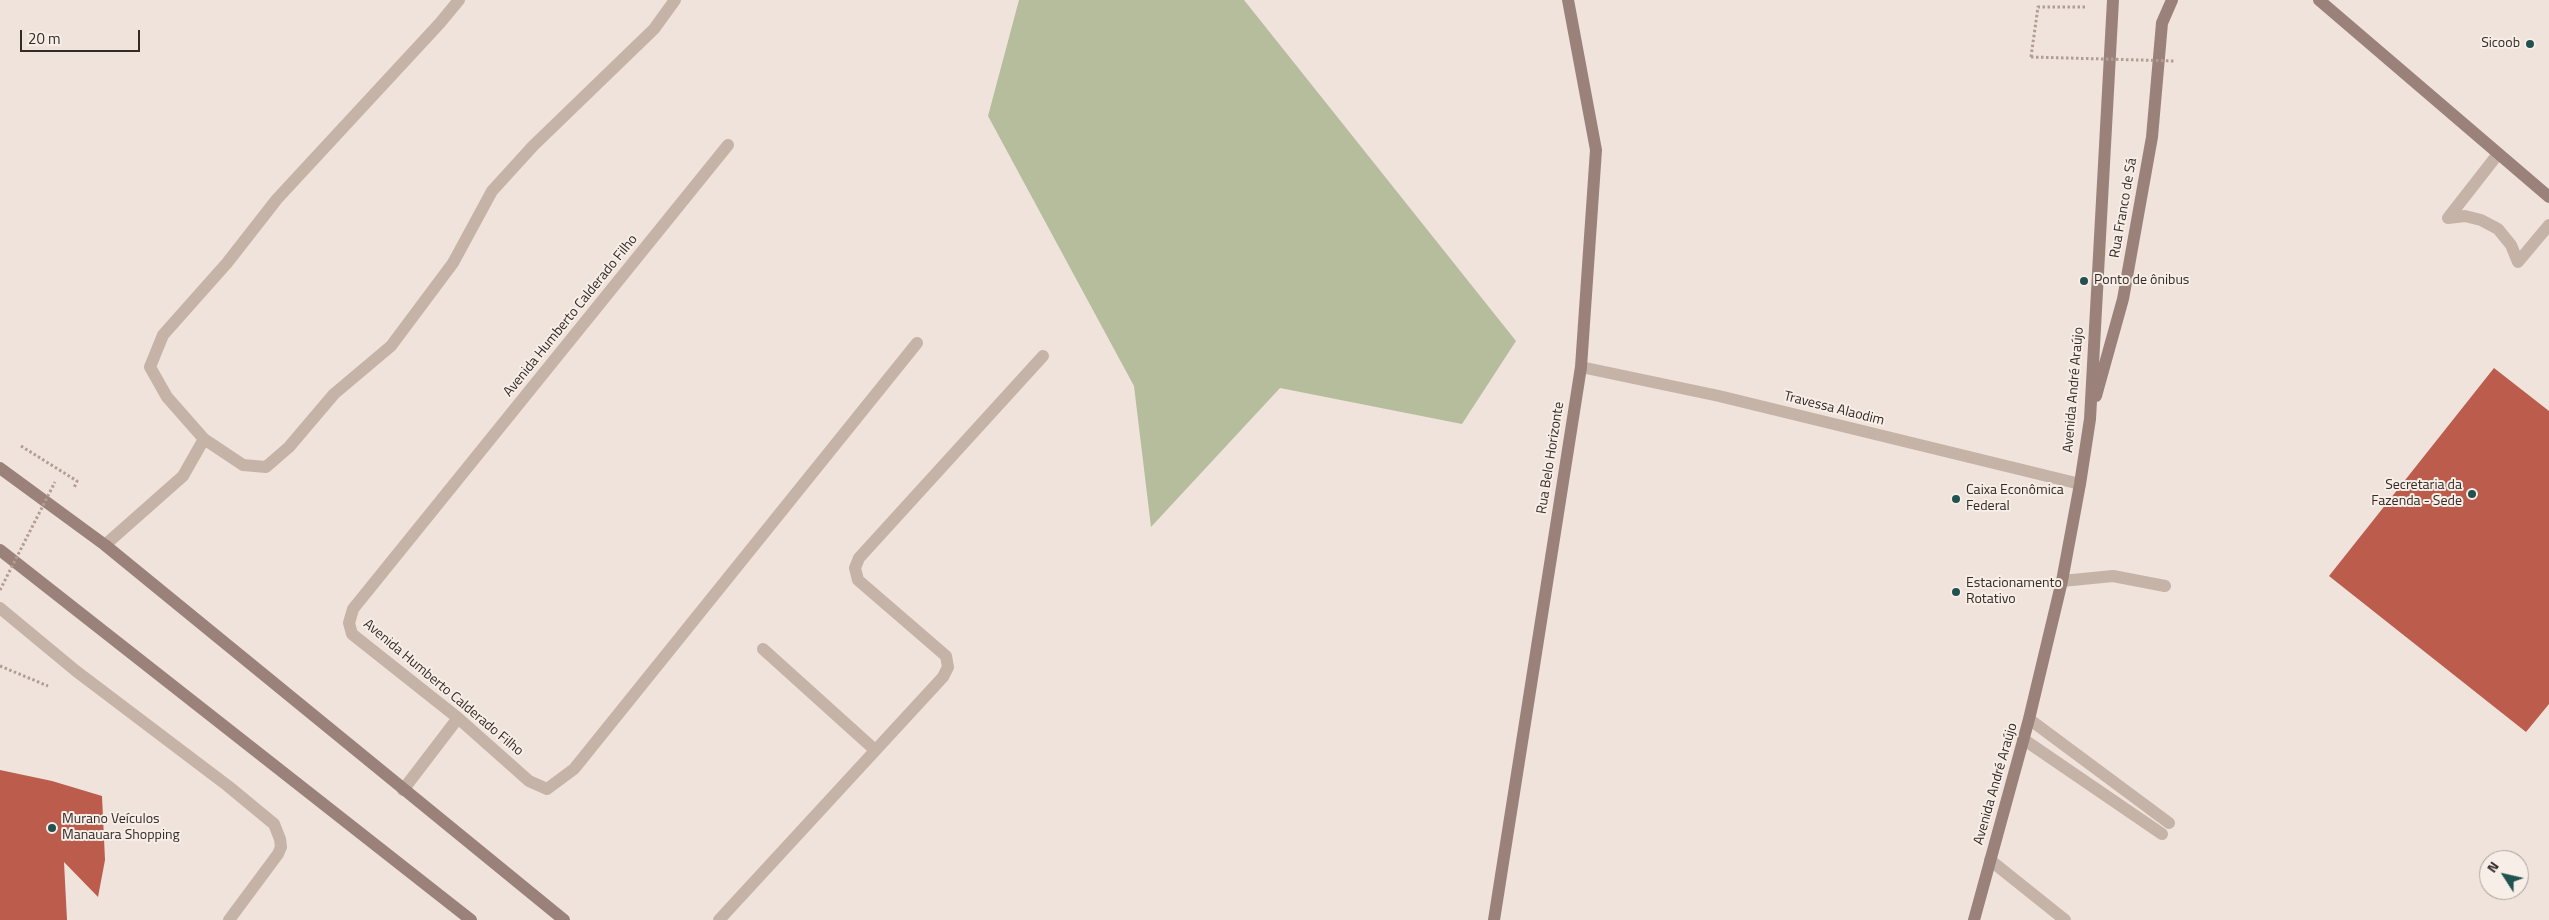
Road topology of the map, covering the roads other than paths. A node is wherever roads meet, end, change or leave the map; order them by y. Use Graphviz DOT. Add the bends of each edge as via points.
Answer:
graph roads {
  1 [pos="459,0"];
  2 [pos="675,0"];
  3 [pos="1568,0"];
  4 [pos="2172,0"];
  5 [pos="2319,0"];
  6 [pos="2113,3"];
  7 [pos="728,145"];
  8 [pos="2498,154"];
  9 [pos="2549,197"];
  10 [pos="2549,225"];
  11 [pos="917,343"];
  12 [pos="1043,356"];
  13 [pos="1581,367"];
  14 [pos="2090,419"];
  15 [pos="204,439"];
  16 [pos="0,468"];
  17 [pos="2080,484"];
  18 [pos="105,545"];
  19 [pos="0,550"];
  20 [pos="2062,581"];
  21 [pos="2165,586"];
  22 [pos="0,608"];
  23 [pos="763,648"];
  24 [pos="458,718"];
  25 [pos="2030,719"];
  26 [pos="2023,739"];
  27 [pos="875,750"];
  28 [pos="402,790"];
  29 [pos="1990,860"];
  30 [pos="229,920"];
  31 [pos="471,920"];
  32 [pos="564,920"];
  33 [pos="719,920"];
  34 [pos="1494,920"];
  35 [pos="1974,920"];
  36 [pos="2065,920"];
  1 -- 15 [label="street" via="277,199 163,336 150,367 167,397"];
  2 -- 15 [label="street" via="654,29 492,191 453,264 391,346 334,394 289,447 266,467 243,465"];
  3 -- 13 [label="main road, Rua Belo Horizonte" via="1596,150"];
  4 -- 14 [label="main road, Rua Franco de Sá" via="2162,23 2152,137 2123,299"];
  5 -- 8 [label="main road"];
  6 -- 14 [label="main road, Avenida André Araújo"];
  7 -- 24 [label="street, Avenida Humberto Calderado Filho" via="353,609 349,623 352,634"];
  8 -- 9 [label="main road"];
  8 -- 10 [label="street" via="2448,218 2465,216 2498,229 2511,245 2518,262"];
  11 -- 24 [label="street, Avenida Humberto Calderado Filho" via="574,770 547,789 529,781"];
  12 -- 27 [label="street" via="859,558 855,568 858,580 946,656 948,667 943,677"];
  13 -- 17 [label="street, Travessa Alaodim" via="1719,396"];
  13 -- 34 [label="main road, Rua Belo Horizonte"];
  14 -- 17 [label="main road, Avenida André Araújo"];
  15 -- 18 [label="street" via="183,476"];
  16 -- 18 [label="main road"];
  17 -- 20 [label="main road, Avenida André Araújo"];
  18 -- 28 [label="main road"];
  19 -- 31 [label="main road"];
  20 -- 21 [label="street" via="2113,576"];
  20 -- 25 [label="main road, Avenida André Araújo"];
  22 -- 30 [label="street" via="274,824 281,847"];
  23 -- 27 [label="street"];
  24 -- 28 [label="street"];
  25 -- 26 [label="main road, Avenida André Araújo"];
  25 -- 26 [label="street" via="2166,828"];
  26 -- 29 [label="main road, Avenida André Araújo"];
  27 -- 33 [label="street"];
  28 -- 32 [label="main road"];
  29 -- 35 [label="main road, Avenida André Araújo"];
  29 -- 36 [label="street"];
}
